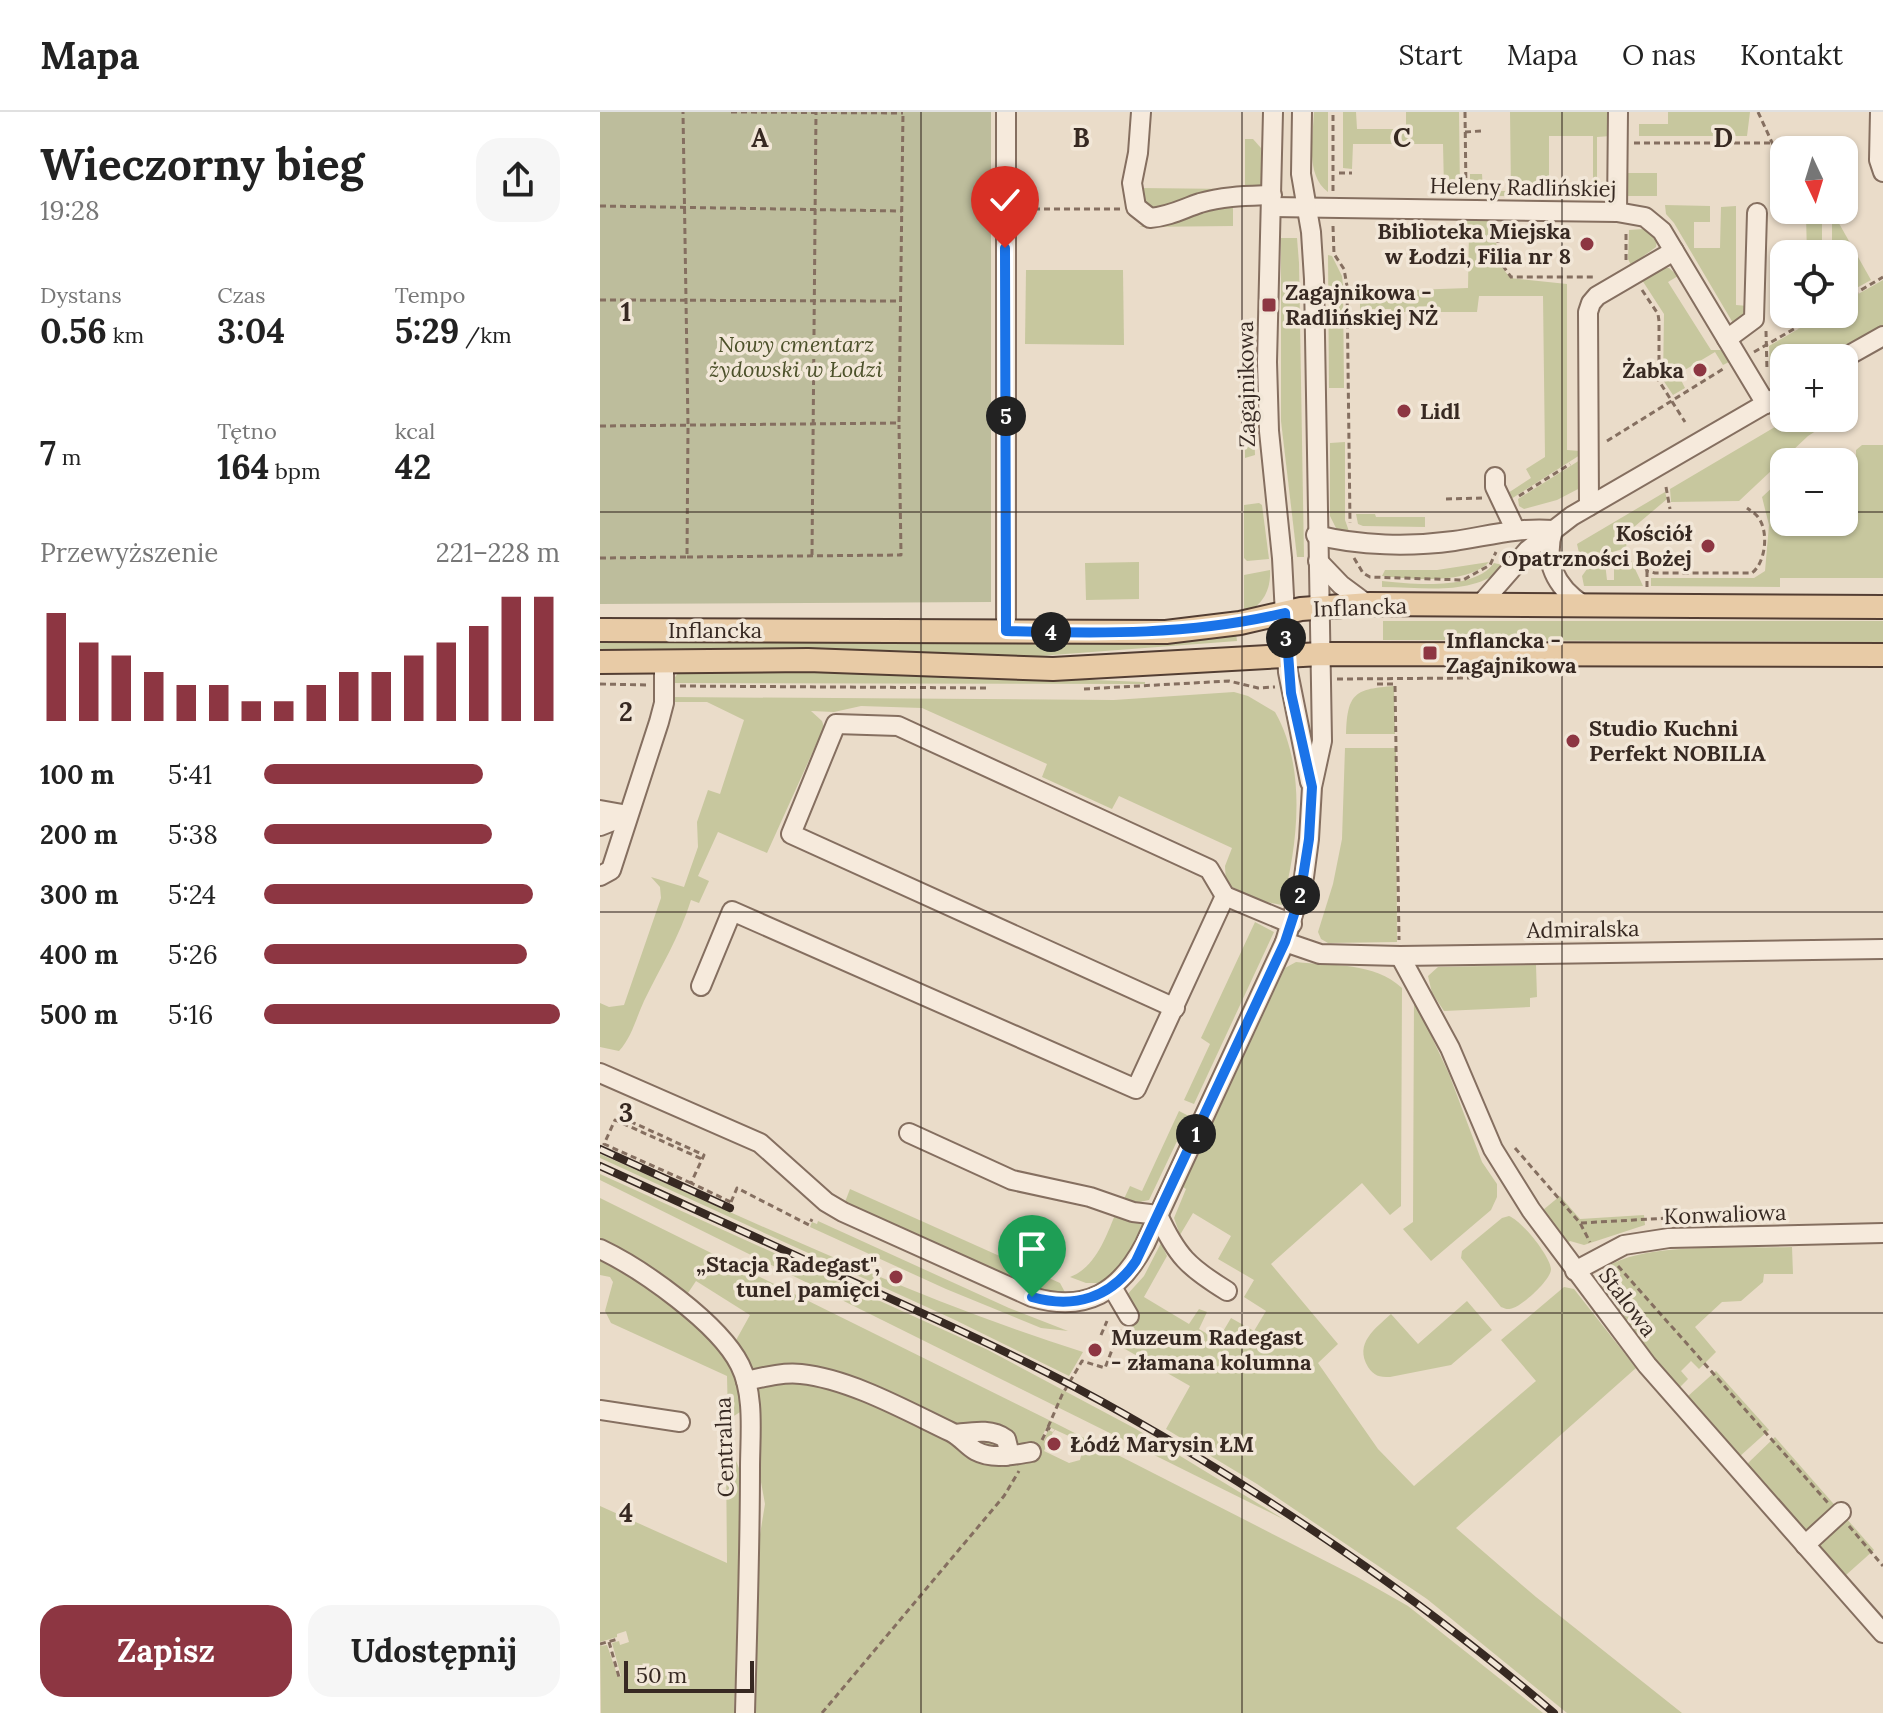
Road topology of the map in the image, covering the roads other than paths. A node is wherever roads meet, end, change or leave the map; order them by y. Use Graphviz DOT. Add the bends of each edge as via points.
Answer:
graph roads {
  1 [pos="1006,112"];
  2 [pos="1141,112"];
  3 [pos="1273,112"];
  4 [pos="1302,112"];
  5 [pos="1618,112"];
  6 [pos="1880,112"];
  7 [pos="1883,172"];
  8 [pos="1272,201"];
  9 [pos="1307,207"];
  10 [pos="1757,213"];
  11 [pos="1621,219"];
  12 [pos="1674,251"];
  13 [pos="1883,336"];
  14 [pos="1727,339"];
  15 [pos="1858,350"];
  16 [pos="1770,402"];
  17 [pos="1766,404"];
  18 [pos="1495,477"];
  19 [pos="1589,506"];
  20 [pos="1511,530"];
  21 [pos="1553,530"];
  22 [pos="1316,535"];
  23 [pos="1318,561"];
  24 [pos="1368,605"];
  25 [pos="1480,605"];
  26 [pos="1583,605"];
  27 [pos="1319,607"];
  28 [pos="1883,607"];
  29 [pos="1285,613"];
  30 [pos="600,630"];
  31 [pos="1006,631"];
  32 [pos="1321,654"];
  33 [pos="1287,655"];
  34 [pos="1883,655"];
  35 [pos="664,661"];
  36 [pos="600,662"];
  37 [pos="1312,787"];
  38 [pos="600,810"];
  39 [pos="628,815"];
  40 [pos="600,826"];
  41 [pos="600,876"];
  42 [pos="1225,896"];
  43 [pos="1289,933"];
  44 [pos="1883,949"];
  45 [pos="1400,956"];
  46 [pos="701,986"];
  47 [pos="1175,1008"];
  48 [pos="600,1073"];
  49 [pos="909,1133"];
  50 [pos="1158,1215"];
  51 [pos="1883,1233"];
  52 [pos="600,1249"];
  53 [pos="1575,1271"];
  54 [pos="1112,1287"];
  55 [pos="1227,1291"];
  56 [pos="1129,1316"];
  57 [pos="746,1381"];
  58 [pos="600,1410"];
  59 [pos="680,1422"];
  60 [pos="1031,1452"];
  61 [pos="1840,1513"];
  62 [pos="1805,1545"];
  63 [pos="1883,1633"];
  64 [pos="745,1713"];
  1 -- 31 [label="street"];
  2 -- 8 [label="street, Heleny Radlińskiej" via="1132,183 1136,207 1150,218 1233,196"];
  3 -- 8 [label="street, Zagajnikowa"];
  4 -- 9 [label="street" via="1301,174"];
  5 -- 11 [label="street"];
  6 -- 7 [label="street"];
  8 -- 9 [label="street, Heleny Radlińskiej"];
  8 -- 29 [label="street, Zagajnikowa" via="1268,407"];
  9 -- 11 [label="street, Heleny Radlińskiej"];
  9 -- 22 [label="street" via="1314,279"];
  10 -- 14 [label="street" via="1754,319"];
  11 -- 12 [label="street, Heleny Radlińskiej" via="1634,213 1655,223"];
  12 -- 14 [label="street, Heleny Radlińskiej"];
  12 -- 19 [label="street" via="1591,303"];
  13 -- 15 [label="street"];
  14 -- 17 [label="street, Heleny Radlińskiej"];
  16 -- 17 [label="street"];
  17 -- 19 [label="street"];
  18 -- 20 [label="street"];
  19 -- 21 [label="street"];
  20 -- 21 [label="street"];
  20 -- 22 [label="street" via="1424,543"];
  21 -- 25 [label="street"];
  21 -- 26 [label="street" via="1553,572 1563,589"];
  22 -- 23 [label="street"];
  23 -- 24 [label="street"];
  23 -- 27 [label="street"];
  24 -- 25 [label="main road, Inflancka"];
  24 -- 27 [label="main road, Inflancka"];
  25 -- 26 [label="main road, Inflancka"];
  26 -- 28 [label="main road, Inflancka"];
  27 -- 29 [label="main road, Inflancka"];
  27 -- 32 [label="street"];
  29 -- 31 [label="main road, Inflancka" via="1166,632"];
  29 -- 33 [label="street, Zagajnikowa"];
  30 -- 31 [label="main road, Inflancka"];
  32 -- 33 [label="main road, Inflancka"];
  32 -- 34 [label="main road, Inflancka"];
  32 -- 37 [label="street" via="1322,741"];
  33 -- 35 [label="main road, Inflancka" via="1077,669"];
  33 -- 37 [label="street, Zagajnikowa"];
  35 -- 36 [label="main road, Inflancka"];
  35 -- 39 [label="street" via="664,703"];
  37 -- 43 [label="street" via="1307,858"];
  38 -- 39 [label="street"];
  39 -- 40 [label="street"];
  39 -- 41 [label="street" via="611,870"];
  42 -- 43 [label="street, Admiralska"];
  42 -- 47 [label="street"];
  42 -- 47 [label="street" via="1209,869 898,726 836,724 791,834"];
  43 -- 45 [label="street, Admiralska" via="1320,954"];
  43 -- 50 [label="street"];
  44 -- 45 [label="street, Admiralska"];
  45 -- 53 [label="street, Stalowa" via="1450,1048 1493,1149"];
  46 -- 47 [label="street" via="732,911 1136,1089"];
  48 -- 54 [label="street" via="760,1143 843,1212 1032,1297 1076,1303"];
  49 -- 50 [label="street" via="1012,1180"];
  50 -- 54 [label="street" via="1136,1261"];
  50 -- 55 [label="street" via="1184,1261"];
  51 -- 53 [label="street, Konwaliowa" via="1669,1238 1624,1245"];
  52 -- 57 [label="street, Centralna" via="659,1285 705,1323 734,1354"];
  53 -- 62 [label="street, Stalowa" via="1647,1365"];
  54 -- 56 [label="street"];
  57 -- 60 [label="street" via="799,1374 830,1380 955,1434 976,1451 991,1456"];
  57 -- 64 [label="street, Centralna" via="750,1510"];
  58 -- 59 [label="street"];
  61 -- 62 [label="street"];
  62 -- 63 [label="street, Stalowa"];
}
